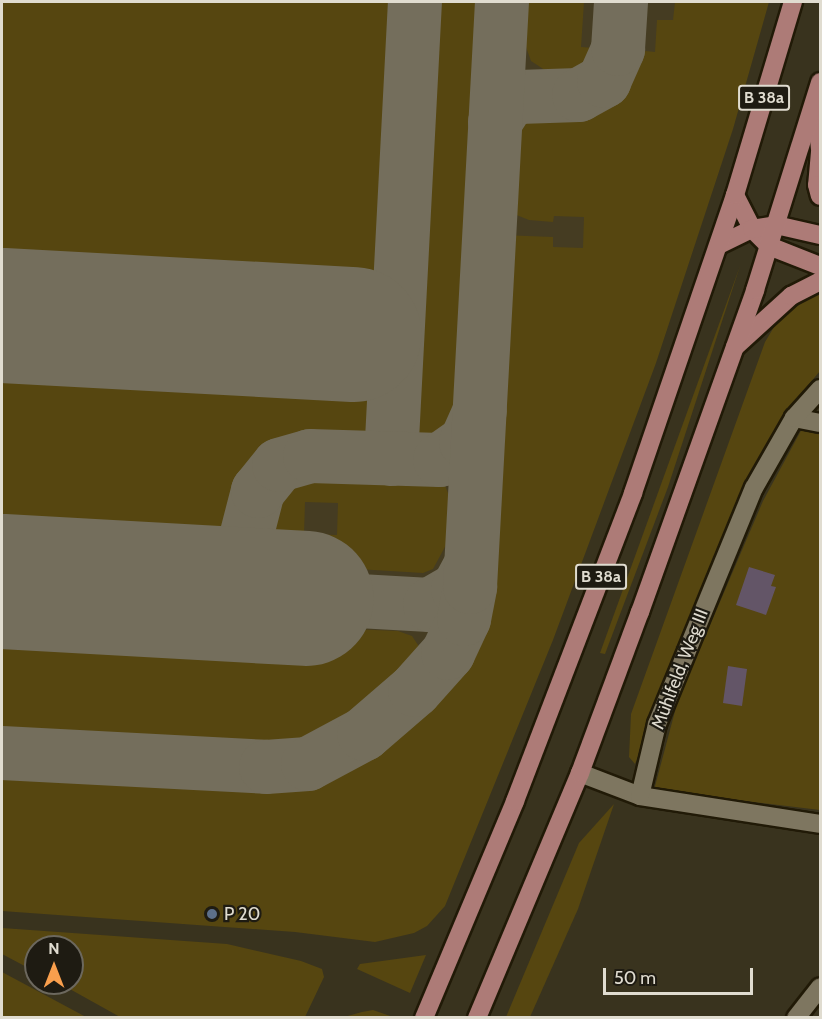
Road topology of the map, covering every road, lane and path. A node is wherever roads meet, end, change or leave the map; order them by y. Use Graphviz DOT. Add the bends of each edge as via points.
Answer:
graph roads {
  1 [pos="793,2"];
  2 [pos="818,90"];
  3 [pos="820,150"];
  4 [pos="735,195"];
  5 [pos="820,196"];
  6 [pos="776,225"];
  7 [pos="752,229"];
  8 [pos="820,235"];
  9 [pos="719,245"];
  10 [pos="769,246"];
  11 [pos="820,266"];
  12 [pos="820,281"];
  13 [pos="734,348"];
  14 [pos="820,389"];
  15 [pos="794,418"];
  16 [pos="820,423"];
  17 [pos="579,773"];
  18 [pos="640,796"];
  19 [pos="820,824"];
  20 [pos="820,987"];
  21 [pos="424,1017"];
  22 [pos="477,1017"];
  23 [pos="796,1017"];
  1 -- 4 [label="main road, B 38a"];
  2 -- 3 [label="main road"];
  2 -- 6 [label="main road, B 38a"];
  3 -- 5 [label="main road"];
  4 -- 7 [label="main road"];
  4 -- 9 [label="main road, B 38a"];
  6 -- 7 [label="main road"];
  6 -- 8 [label="main road"];
  6 -- 10 [label="main road, B 38a"];
  7 -- 9 [label="main road"];
  7 -- 10 [label="main road"];
  9 -- 21 [label="main road, B 38a" via="625,515 515,801"];
  10 -- 11 [label="main road"];
  10 -- 13 [label="main road, B 38a"];
  12 -- 13 [label="main road" via="791,296"];
  13 -- 17 [label="main road, B 38a"];
  14 -- 15 [label="street, Mühlfeld, Weg III"];
  15 -- 16 [label="street"];
  15 -- 18 [label="street, Mühlfeld, Weg III" via="753,488 721,563 657,724"];
  17 -- 18 [label="street"];
  17 -- 22 [label="main road, B 38a"];
  18 -- 19 [label="street"];
  20 -- 23 [label="street"];
}
